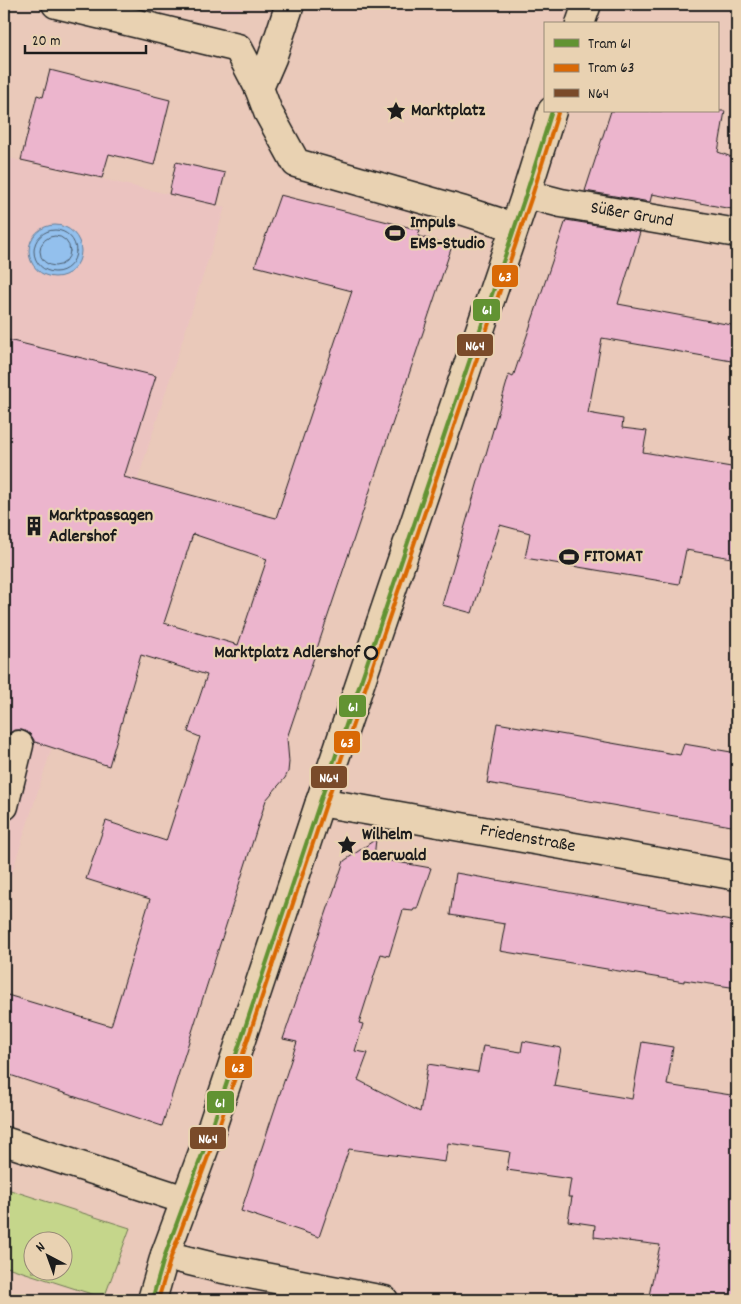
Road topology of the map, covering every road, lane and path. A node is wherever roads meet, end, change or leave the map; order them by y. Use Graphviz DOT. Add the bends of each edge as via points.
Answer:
graph roads {
  1 [pos="56,4"];
  2 [pos="290,4"];
  3 [pos="587,4"];
  4 [pos="581,22"];
  5 [pos="259,88"];
  6 [pos="552,112"];
  7 [pos="526,194"];
  8 [pos="514,227"];
  9 [pos="737,233"];
  10 [pos="19,745"];
  11 [pos="320,802"];
  12 [pos="4,806"];
  13 [pos="737,876"];
  14 [pos="4,1141"];
  15 [pos="185,1200"];
  16 [pos="165,1255"];
  17 [pos="152,1300"];
  18 [pos="384,1300"];
  1 -- 5 [label="street" via="238,48"];
  2 -- 5 [label="street"];
  3 -- 4 [label="street"];
  5 -- 8 [label="street" via="268,112 296,162"];
  6 -- 7 [label="street"];
  7 -- 8 [label="street"];
  7 -- 9 [label="street, Süßer Grund"];
  8 -- 11 [label="street"];
  10 -- 12 [label="street"];
  11 -- 13 [label="street, Friedenstraße"];
  11 -- 15 [label="street"];
  14 -- 15 [label="street"];
  15 -- 16 [label="street"];
  16 -- 17 [label="street"];
  16 -- 18 [label="street"];
}
